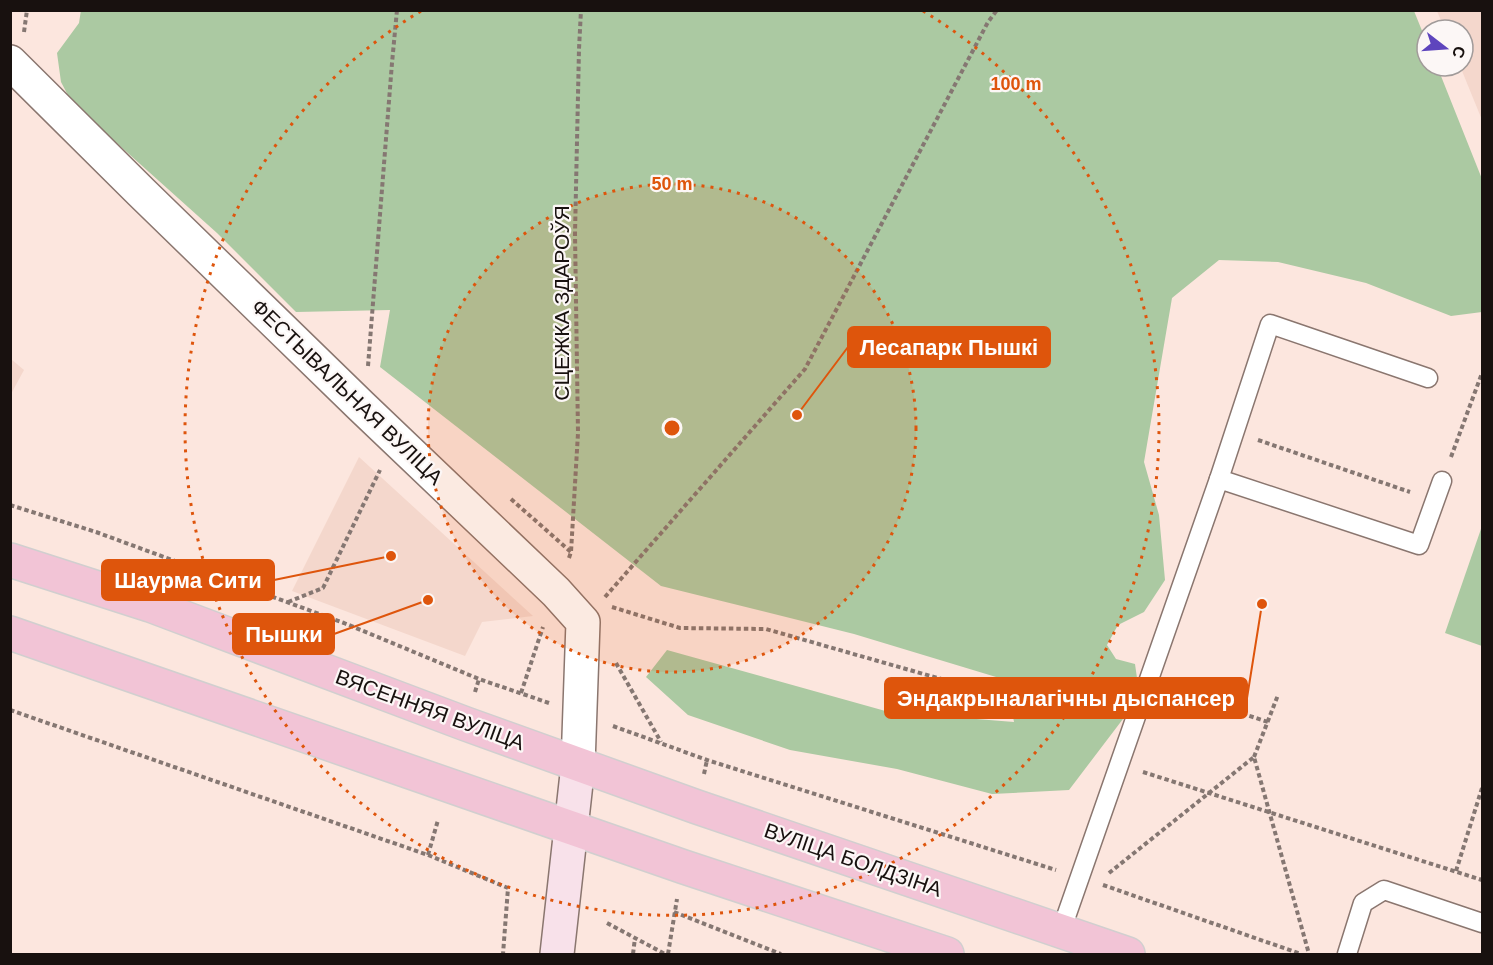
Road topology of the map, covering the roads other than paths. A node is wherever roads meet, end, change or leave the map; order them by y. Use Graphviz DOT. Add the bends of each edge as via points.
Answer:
graph roads {
  1 [pos="10,62"];
  2 [pos="1428,378"];
  3 [pos="1220,479"];
  4 [pos="1442,480"];
  5 [pos="10,560"];
  6 [pos="10,633"];
  7 [pos="578,765"];
  8 [pos="570,828"];
  9 [pos="1482,923"];
  10 [pos="1061,931"];
  11 [pos="557,954"];
  12 [pos="947,954"];
  13 [pos="1128,954"];
  14 [pos="1347,954"];
  1 -- 7 [label="street, ФЕСТЫВАЛЬНАЯ ВУЛІЦА" via="556,592 591,612 580,673"];
  2 -- 3 [label="lane" via="1270,324"];
  3 -- 4 [label="lane" via="1419,545"];
  3 -- 10 [label="lane" via="1120,764 1088,880"];
  5 -- 7 [label="main road, ВЯСЕННЯЯ ВУЛІЦА" via="150,605"];
  6 -- 8 [label="main road"];
  7 -- 8 [label="main road"];
  7 -- 10 [label="main road, ВУЛІЦА БОЛДЗІНА"];
  8 -- 11 [label="main road"];
  8 -- 12 [label="main road"];
  9 -- 14 [label="lane" via="1384,890 1363,903"];
  10 -- 13 [label="main road, ВУЛІЦА БОЛДЗІНА"];
}
